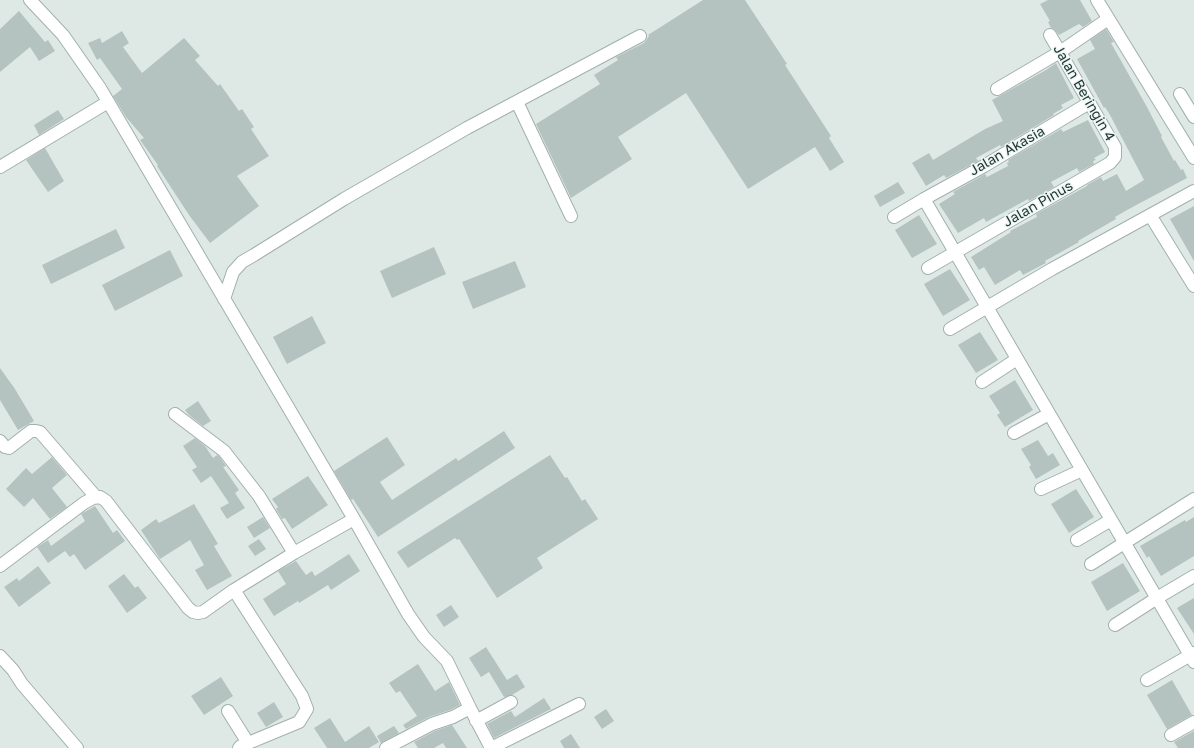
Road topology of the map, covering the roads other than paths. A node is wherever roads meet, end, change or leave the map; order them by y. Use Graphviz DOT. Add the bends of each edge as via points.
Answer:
graph roads {
  1 [pos="30,0"];
  2 [pos="1097,0"];
  3 [pos="1108,19"];
  4 [pos="1050,35"];
  5 [pos="640,36"];
  6 [pos="1060,52"];
  7 [pos="997,89"];
  8 [pos="1180,94"];
  9 [pos="108,102"];
  10 [pos="516,102"];
  11 [pos="1089,103"];
  12 [pos="1194,117"];
  13 [pos="1116,152"];
  14 [pos="1194,158"];
  15 [pos="0,167"];
  16 [pos="1194,191"];
  17 [pos="924,199"];
  18 [pos="1150,215"];
  19 [pos="571,216"];
  20 [pos="894,217"];
  21 [pos="954,252"];
  22 [pos="928,268"];
  23 [pos="1194,286"];
  24 [pos="224,299"];
  25 [pos="987,307"];
  26 [pos="950,329"];
  27 [pos="1017,359"];
  28 [pos="982,382"];
  29 [pos="175,414"];
  30 [pos="1049,414"];
  31 [pos="1014,433"];
  32 [pos="0,441"];
  33 [pos="1082,470"];
  34 [pos="1041,489"];
  35 [pos="96,497"];
  36 [pos="1194,499"];
  37 [pos="354,519"];
  38 [pos="1111,520"];
  39 [pos="1077,540"];
  40 [pos="1124,542"];
  41 [pos="294,553"];
  42 [pos="1091,564"];
  43 [pos="0,566"];
  44 [pos="1194,576"];
  45 [pos="234,590"];
  46 [pos="1157,598"];
  47 [pos="1115,625"];
  48 [pos="0,656"];
  49 [pos="1193,656"];
  50 [pos="1147,680"];
  51 [pos="511,702"];
  52 [pos="579,704"];
  53 [pos="470,708"];
  54 [pos="228,711"];
  55 [pos="476,721"];
  56 [pos="1194,722"];
  57 [pos="1171,735"];
  58 [pos="243,746"];
  59 [pos="77,748"];
  60 [pos="386,748"];
  61 [pos="491,748"];
  1 -- 9 [label="street" via="63,35"];
  2 -- 3 [label="street"];
  3 -- 6 [label="street"];
  3 -- 14 [label="street"];
  4 -- 6 [label="street, Jalan Beringin 4"];
  5 -- 10 [label="street"];
  6 -- 7 [label="street"];
  6 -- 11 [label="street, Jalan Beringin 4"];
  8 -- 12 [label="street"];
  9 -- 15 [label="street"];
  9 -- 24 [label="street"];
  10 -- 19 [label="street"];
  10 -- 24 [label="street" via="410,160 242,262 233,272"];
  11 -- 13 [label="street, Jalan Beringin 4"];
  11 -- 17 [label="street, Jalan Akasia"];
  13 -- 21 [label="street, Jalan Pinus" via="1110,163"];
  16 -- 18 [label="street"];
  17 -- 20 [label="street, Jalan Akasia"];
  17 -- 21 [label="street"];
  18 -- 23 [label="street"];
  18 -- 25 [label="street"];
  21 -- 22 [label="street, Jalan Pinus"];
  21 -- 25 [label="street"];
  24 -- 37 [label="street"];
  25 -- 26 [label="street"];
  25 -- 27 [label="street"];
  27 -- 28 [label="street"];
  27 -- 30 [label="street"];
  29 -- 41 [label="street" via="224,451 259,496"];
  30 -- 31 [label="street"];
  30 -- 33 [label="street"];
  32 -- 35 [label="street" via="9,448 31,432 40,432"];
  33 -- 34 [label="street"];
  33 -- 38 [label="street"];
  35 -- 43 [label="street" via="84,503"];
  35 -- 45 [label="street" via="106,501 193,612 203,612"];
  36 -- 40 [label="street"];
  37 -- 41 [label="street"];
  37 -- 53 [label="street" via="408,614 424,637 447,661"];
  38 -- 39 [label="street"];
  38 -- 40 [label="street"];
  40 -- 42 [label="street"];
  40 -- 46 [label="street"];
  41 -- 45 [label="street"];
  44 -- 46 [label="street"];
  45 -- 58 [label="street" via="302,696 307,709 299,722"];
  46 -- 47 [label="street"];
  46 -- 49 [label="street"];
  48 -- 59 [label="street"];
  49 -- 50 [label="street"];
  51 -- 55 [label="street"];
  52 -- 61 [label="street"];
  53 -- 55 [label="street"];
  53 -- 60 [label="street"];
  54 -- 58 [label="street"];
  55 -- 61 [label="street"];
  56 -- 57 [label="street"];
}
